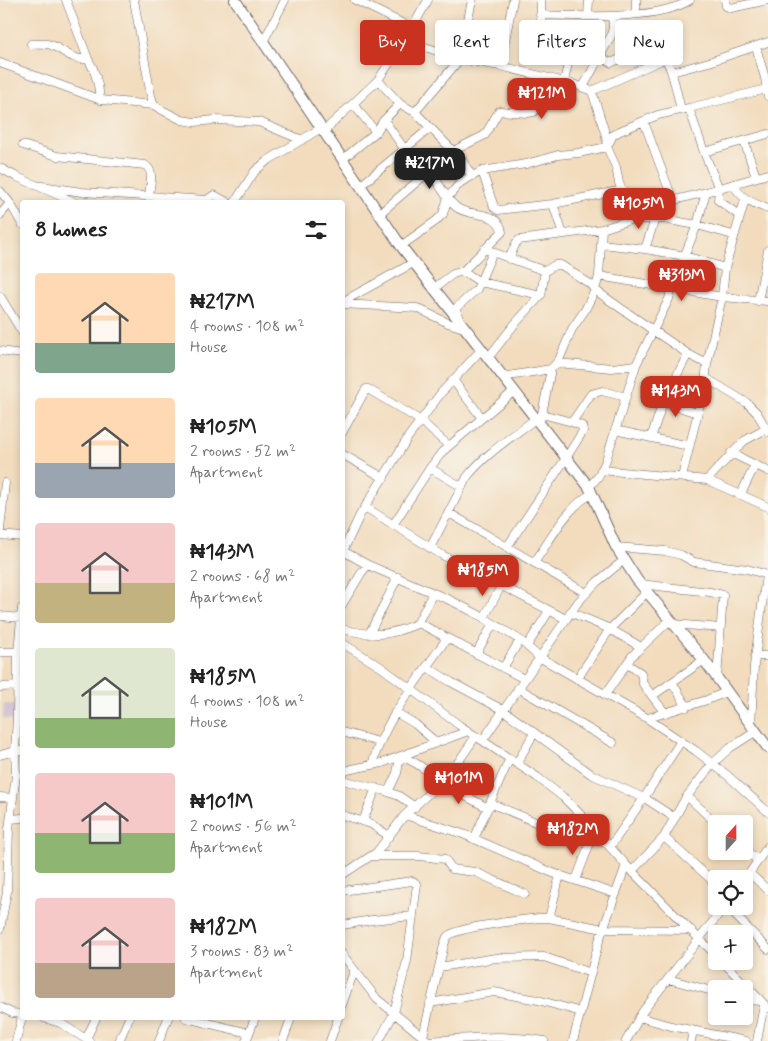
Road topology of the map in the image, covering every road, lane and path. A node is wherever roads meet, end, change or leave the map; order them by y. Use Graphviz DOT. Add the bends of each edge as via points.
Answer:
graph roads {
  1 [pos="66,0"];
  2 [pos="134,0"];
  3 [pos="285,0"];
  4 [pos="356,0"];
  5 [pos="426,0"];
  6 [pos="472,0"];
  7 [pos="512,0"];
  8 [pos="541,0"];
  9 [pos="589,0"];
  10 [pos="636,0"];
  11 [pos="672,0"];
  12 [pos="690,0"];
  13 [pos="725,0"];
  14 [pos="768,0"];
  15 [pos="240,3"];
  16 [pos="673,9"];
  17 [pos="636,14"];
  18 [pos="540,15"];
  19 [pos="588,16"];
  20 [pos="612,16"];
  21 [pos="396,20"];
  22 [pos="416,20"];
  23 [pos="468,20"];
  24 [pos="263,42"];
  25 [pos="768,42"];
  26 [pos="31,44"];
  27 [pos="605,46"];
  28 [pos="756,47"];
  29 [pos="88,59"];
  30 [pos="0,63"];
  31 [pos="388,65"];
  32 [pos="455,65"];
  33 [pos="494,65"];
  34 [pos="595,65"];
  35 [pos="650,65"];
  36 [pos="668,65"];
  37 [pos="500,66"];
  38 [pos="672,72"];
  39 [pos="545,78"];
  40 [pos="767,78"];
  41 [pos="378,80"];
  42 [pos="564,82"];
  43 [pos="583,87"];
  44 [pos="592,91"];
  45 [pos="767,93"];
  46 [pos="100,100"];
  47 [pos="354,104"];
  48 [pos="400,104"];
  49 [pos="154,105"];
  50 [pos="685,109"];
  51 [pos="415,112"];
  52 [pos="384,120"];
  53 [pos="644,122"];
  54 [pos="430,128"];
  55 [pos="322,130"];
  56 [pos="376,132"];
  57 [pos="768,134"];
  58 [pos="302,140"];
  59 [pos="744,140"];
  60 [pos="24,146"];
  61 [pos="607,147"];
  62 [pos="405,150"];
  63 [pos="453,151"];
  64 [pos="704,152"];
  65 [pos="343,159"];
  66 [pos="0,168"];
  67 [pos="430,170"];
  68 [pos="482,172"];
  69 [pos="768,174"];
  70 [pos="472,176"];
  71 [pos="756,177"];
  72 [pos="733,184"];
  73 [pos="35,185"];
  74 [pos="360,186"];
  75 [pos="719,189"];
  76 [pos="623,190"];
  77 [pos="0,191"];
  78 [pos="706,192"];
  79 [pos="149,195"];
  80 [pos="448,197"];
  81 [pos="69,200"];
  82 [pos="207,200"];
  83 [pos="207,200"];
  84 [pos="223,200"];
  85 [pos="236,200"];
  86 [pos="745,200"];
  87 [pos="10,203"];
  88 [pos="553,204"];
  89 [pos="768,209"];
  90 [pos="0,215"];
  91 [pos="378,215"];
  92 [pos="740,216"];
  93 [pos="655,219"];
  94 [pos="20,220"];
  95 [pos="630,220"];
  96 [pos="697,225"];
  97 [pos="602,229"];
  98 [pos="564,234"];
  99 [pos="734,235"];
  100 [pos="602,244"];
  101 [pos="401,246"];
  102 [pos="484,249"];
  103 [pos="645,249"];
  104 [pos="768,250"];
  105 [pos="493,252"];
  106 [pos="685,256"];
  107 [pos="509,259"];
  108 [pos="413,263"];
  109 [pos="724,268"];
  110 [pos="545,270"];
  111 [pos="463,271"];
  112 [pos="599,276"];
  113 [pos="480,282"];
  114 [pos="671,288"];
  115 [pos="433,289"];
  116 [pos="595,290"];
  117 [pos="541,295"];
  118 [pos="0,296"];
  119 [pos="722,297"];
  120 [pos="345,301"];
  121 [pos="758,301"];
  122 [pos="768,301"];
  123 [pos="345,303"];
  124 [pos="464,328"];
  125 [pos="20,329"];
  126 [pos="654,330"];
  127 [pos="472,339"];
  128 [pos="0,351"];
  129 [pos="20,354"];
  130 [pos="484,354"];
  131 [pos="688,354"];
  132 [pos="707,364"];
  133 [pos="636,365"];
  134 [pos="554,366"];
  135 [pos="502,377"];
  136 [pos="706,378"];
  137 [pos="452,380"];
  138 [pos="514,392"];
  139 [pos="626,397"];
  140 [pos="663,402"];
  141 [pos="697,413"];
  142 [pos="482,418"];
  143 [pos="539,419"];
  144 [pos="421,421"];
  145 [pos="572,422"];
  146 [pos="345,428"];
  147 [pos="615,430"];
  148 [pos="767,430"];
  149 [pos="651,438"];
  150 [pos="449,446"];
  151 [pos="689,446"];
  152 [pos="731,453"];
  153 [pos="345,456"];
  154 [pos="566,458"];
  155 [pos="755,465"];
  156 [pos="430,468"];
  157 [pos="601,470"];
  158 [pos="768,472"];
  159 [pos="682,477"];
  160 [pos="384,478"];
  161 [pos="707,480"];
  162 [pos="5,484"];
  163 [pos="462,487"];
  164 [pos="590,490"];
  165 [pos="741,494"];
  166 [pos="365,507"];
  167 [pos="768,507"];
  168 [pos="449,513"];
  169 [pos="393,525"];
  170 [pos="0,530"];
  171 [pos="345,532"];
  172 [pos="0,535"];
  173 [pos="351,535"];
  174 [pos="20,537"];
  175 [pos="345,547"];
  176 [pos="507,547"];
  177 [pos="616,547"];
  178 [pos="430,548"];
  179 [pos="345,552"];
  180 [pos="624,560"];
  181 [pos="534,563"];
  182 [pos="368,565"];
  183 [pos="767,575"];
  184 [pos="398,577"];
  185 [pos="501,586"];
  186 [pos="643,588"];
  187 [pos="433,592"];
  188 [pos="586,593"];
  189 [pos="345,600"];
  190 [pos="549,611"];
  191 [pos="0,616"];
  192 [pos="568,616"];
  193 [pos="20,618"];
  194 [pos="484,618"];
  195 [pos="671,622"];
  196 [pos="419,623"];
  197 [pos="494,624"];
  198 [pos="721,628"];
  199 [pos="20,629"];
  200 [pos="610,629"];
  201 [pos="345,630"];
  202 [pos="369,634"];
  203 [pos="447,638"];
  204 [pos="520,640"];
  205 [pos="345,645"];
  206 [pos="527,646"];
  207 [pos="640,647"];
  208 [pos="0,652"];
  209 [pos="18,652"];
  210 [pos="476,654"];
  211 [pos="756,656"];
  212 [pos="768,656"];
  213 [pos="539,657"];
  214 [pos="704,660"];
  215 [pos="627,664"];
  216 [pos="428,667"];
  217 [pos="503,668"];
  218 [pos="524,679"];
  219 [pos="577,679"];
  220 [pos="717,679"];
  221 [pos="672,682"];
  222 [pos="20,686"];
  223 [pos="0,687"];
  224 [pos="518,688"];
  225 [pos="412,690"];
  226 [pos="726,692"];
  227 [pos="605,695"];
  228 [pos="652,696"];
  229 [pos="687,706"];
  230 [pos="503,710"];
  231 [pos="395,712"];
  232 [pos="665,713"];
  233 [pos="20,718"];
  234 [pos="648,718"];
  235 [pos="753,729"];
  236 [pos="468,731"];
  237 [pos="345,733"];
  238 [pos="534,733"];
  239 [pos="479,738"];
  240 [pos="681,741"];
  241 [pos="379,742"];
  242 [pos="437,743"];
  243 [pos="613,743"];
  244 [pos="768,748"];
  245 [pos="19,751"];
  246 [pos="0,755"];
  247 [pos="401,757"];
  248 [pos="510,758"];
  249 [pos="517,763"];
  250 [pos="712,764"];
  251 [pos="372,765"];
  252 [pos="345,771"];
  253 [pos="345,781"];
  254 [pos="442,782"];
  255 [pos="376,788"];
  256 [pos="388,792"];
  257 [pos="687,796"];
  258 [pos="0,797"];
  259 [pos="13,798"];
  260 [pos="644,798"];
  261 [pos="489,805"];
  262 [pos="415,807"];
  263 [pos="768,812"];
  264 [pos="405,815"];
  265 [pos="345,816"];
  266 [pos="708,816"];
  267 [pos="20,818"];
  268 [pos="675,818"];
  269 [pos="11,819"];
  270 [pos="363,821"];
  271 [pos="0,829"];
  272 [pos="9,829"];
  273 [pos="389,836"];
  274 [pos="664,837"];
  275 [pos="474,838"];
  276 [pos="591,840"];
  277 [pos="608,845"];
  278 [pos="768,846"];
  279 [pos="372,856"];
  280 [pos="753,856"];
  281 [pos="758,860"];
  282 [pos="0,867"];
  283 [pos="9,867"];
  284 [pos="629,868"];
  285 [pos="751,870"];
  286 [pos="345,873"];
  287 [pos="560,875"];
  288 [pos="708,877"];
  289 [pos="753,877"];
  290 [pos="576,880"];
  291 [pos="768,890"];
  292 [pos="345,891"];
  293 [pos="525,894"];
  294 [pos="616,894"];
  295 [pos="719,915"];
  296 [pos="735,915"];
  297 [pos="413,916"];
  298 [pos="549,918"];
  299 [pos="345,924"];
  300 [pos="0,929"];
  301 [pos="603,929"];
  302 [pos="691,930"];
  303 [pos="700,938"];
  304 [pos="708,947"];
  305 [pos="768,949"];
  306 [pos="345,958"];
  307 [pos="439,967"];
  308 [pos="731,970"];
  309 [pos="354,971"];
  310 [pos="591,973"];
  311 [pos="668,979"];
  312 [pos="708,990"];
  313 [pos="345,996"];
  314 [pos="430,1003"];
  315 [pos="764,1004"];
  316 [pos="0,1007"];
  317 [pos="581,1012"];
  318 [pos="394,1013"];
  319 [pos="20,1015"];
  320 [pos="639,1017"];
  321 [pos="21,1020"];
  322 [pos="50,1020"];
  323 [pos="95,1020"];
  324 [pos="128,1020"];
  325 [pos="167,1020"];
  326 [pos="195,1020"];
  327 [pos="254,1020"];
  328 [pos="290,1020"];
  329 [pos="337,1020"];
  330 [pos="693,1031"];
  331 [pos="250,1033"];
  332 [pos="88,1040"];
  333 [pos="426,1040"];
  334 [pos="16,1041"];
  335 [pos="119,1041"];
  336 [pos="159,1041"];
  337 [pos="246,1041"];
  338 [pos="283,1041"];
  339 [pos="330,1041"];
  340 [pos="379,1041"];
  341 [pos="544,1041"];
  342 [pos="573,1041"];
  343 [pos="626,1041"];
  344 [pos="691,1041"];
  345 [pos="746,1041"];
  346 [pos="757,1041"];
  1 -- 29 [label="street"];
  2 -- 49 [label="street"];
  3 -- 24 [label="street"];
  4 -- 21 [label="street"];
  5 -- 22 [label="street"];
  6 -- 23 [label="street"];
  7 -- 37 [label="street"];
  8 -- 18 [label="street"];
  9 -- 19 [label="street"];
  10 -- 17 [label="street"];
  11 -- 16 [label="street"];
  12 -- 16 [label="street"];
  13 -- 14 [label="street" via="730,8"];
  15 -- 24 [label="street"];
  16 -- 17 [label="street"];
  17 -- 20 [label="street"];
  18 -- 19 [label="street"];
  18 -- 42 [label="street" via="541,35 570,54"];
  19 -- 20 [label="street"];
  20 -- 27 [label="street" via="613,31"];
  24 -- 55 [label="street"];
  25 -- 28 [label="street"];
  26 -- 29 [label="street" via="54,46 70,56"];
  28 -- 38 [label="street"];
  28 -- 40 [label="street"];
  29 -- 46 [label="street" via="100,91"];
  30 -- 46 [label="street"];
  31 -- 41 [label="street"];
  32 -- 51 [label="street"];
  33 -- 37 [label="street"];
  34 -- 43 [label="street"];
  35 -- 44 [label="street"];
  36 -- 38 [label="street"];
  37 -- 39 [label="street"];
  38 -- 50 [label="street"];
  39 -- 42 [label="street"];
  39 -- 63 [label="street" via="534,112 499,110 486,135"];
  40 -- 45 [label="street"];
  41 -- 47 [label="street"];
  41 -- 48 [label="street"];
  42 -- 43 [label="street"];
  43 -- 44 [label="street"];
  44 -- 61 [label="street"];
  45 -- 50 [label="street"];
  46 -- 49 [label="street"];
  47 -- 55 [label="street"];
  47 -- 56 [label="street"];
  48 -- 51 [label="street"];
  48 -- 52 [label="street"];
  49 -- 58 [label="street" via="188,122 260,122"];
  50 -- 53 [label="street"];
  50 -- 64 [label="street"];
  51 -- 54 [label="street"];
  52 -- 56 [label="street"];
  52 -- 62 [label="street"];
  53 -- 61 [label="street" via="613,135"];
  53 -- 78 [label="street" via="673,198 678,200"];
  54 -- 62 [label="street"];
  54 -- 63 [label="street"];
  55 -- 58 [label="street"];
  55 -- 65 [label="street"];
  56 -- 65 [label="street"];
  57 -- 59 [label="street"];
  58 -- 85 [label="street" via="255,171"];
  59 -- 64 [label="street"];
  59 -- 71 [label="street"];
  60 -- 79 [label="street" via="57,156 145,165 151,174"];
  61 -- 68 [label="street"];
  61 -- 76 [label="street"];
  62 -- 74 [label="street"];
  63 -- 67 [label="street"];
  63 -- 70 [label="street"];
  64 -- 75 [label="street"];
  65 -- 74 [label="street"];
  66 -- 73 [label="street"];
  67 -- 80 [label="street"];
  67 -- 91 [label="street"];
  68 -- 70 [label="street"];
  68 -- 88 [label="street" via="494,208 498,210"];
  69 -- 71 [label="street"];
  70 -- 80 [label="street" via="461,182"];
  71 -- 72 [label="street"];
  72 -- 75 [label="street"];
  72 -- 86 [label="street"];
  73 -- 79 [label="street" via="82,192"];
  73 -- 81 [label="street"];
  74 -- 91 [label="street"];
  75 -- 78 [label="street"];
  75 -- 92 [label="street" via="718,200"];
  76 -- 88 [label="street"];
  76 -- 95 [label="street"];
  77 -- 87 [label="street"];
  78 -- 96 [label="street"];
  79 -- 82 [label="street"];
  80 -- 101 [label="street" via="443,214"];
  80 -- 102 [label="street" via="462,210 484,215 502,227 502,232"];
  83 -- 84 [label="street" via="214,195"];
  86 -- 89 [label="street"];
  86 -- 92 [label="street"];
  87 -- 90 [label="street"];
  87 -- 94 [label="street"];
  88 -- 98 [label="street"];
  91 -- 101 [label="street"];
  92 -- 99 [label="street"];
  93 -- 95 [label="street"];
  93 -- 96 [label="street"];
  93 -- 103 [label="street"];
  95 -- 97 [label="street"];
  96 -- 99 [label="street"];
  96 -- 106 [label="street"];
  97 -- 98 [label="street"];
  97 -- 100 [label="street"];
  98 -- 107 [label="street" via="519,240"];
  99 -- 109 [label="street"];
  100 -- 103 [label="street"];
  100 -- 112 [label="street"];
  101 -- 108 [label="street"];
  102 -- 105 [label="street"];
  102 -- 111 [label="street"];
  103 -- 106 [label="street"];
  104 -- 121 [label="street"];
  105 -- 107 [label="street"];
  105 -- 113 [label="street"];
  106 -- 109 [label="street"];
  106 -- 114 [label="street"];
  107 -- 110 [label="street"];
  108 -- 115 [label="street"];
  108 -- 120 [label="street"];
  109 -- 119 [label="street"];
  110 -- 116 [label="street" via="561,265"];
  110 -- 117 [label="street"];
  111 -- 113 [label="street"];
  111 -- 115 [label="street" via="453,274"];
  112 -- 114 [label="street"];
  112 -- 116 [label="street"];
  113 -- 117 [label="street"];
  113 -- 127 [label="street" via="477,289 455,309"];
  114 -- 119 [label="street"];
  114 -- 126 [label="street"];
  115 -- 124 [label="street"];
  116 -- 126 [label="street"];
  116 -- 134 [label="street"];
  117 -- 130 [label="street"];
  118 -- 125 [label="street"];
  119 -- 121 [label="street"];
  119 -- 132 [label="street"];
  121 -- 122 [label="street"];
  123 -- 124 [label="street" via="417,308"];
  124 -- 127 [label="street"];
  126 -- 131 [label="street"];
  126 -- 133 [label="street"];
  127 -- 130 [label="street"];
  128 -- 129 [label="street"];
  130 -- 135 [label="street"];
  130 -- 137 [label="street"];
  131 -- 132 [label="street"];
  131 -- 140 [label="street"];
  132 -- 136 [label="street"];
  133 -- 134 [label="street" via="612,368"];
  133 -- 139 [label="street"];
  134 -- 135 [label="street"];
  134 -- 143 [label="street"];
  135 -- 138 [label="street"];
  136 -- 141 [label="street"];
  136 -- 148 [label="street" via="747,403"];
  137 -- 142 [label="street"];
  137 -- 144 [label="street"];
  138 -- 142 [label="street"];
  138 -- 143 [label="street"];
  139 -- 145 [label="street" via="602,391 591,394"];
  139 -- 147 [label="street"];
  140 -- 141 [label="street"];
  140 -- 149 [label="street"];
  141 -- 151 [label="street"];
  142 -- 150 [label="street"];
  143 -- 145 [label="street"];
  143 -- 154 [label="street"];
  143 -- 163 [label="street" via="477,466"];
  144 -- 146 [label="street" via="366,389"];
  144 -- 150 [label="street"];
  144 -- 160 [label="street"];
  145 -- 154 [label="street" via="582,426 582,431"];
  147 -- 149 [label="street"];
  147 -- 157 [label="street"];
  148 -- 152 [label="street" via="744,441"];
  149 -- 151 [label="street"];
  150 -- 156 [label="street"];
  151 -- 159 [label="street"];
  152 -- 155 [label="street"];
  152 -- 161 [label="street"];
  153 -- 160 [label="street"];
  154 -- 164 [label="street"];
  154 -- 176 [label="street"];
  155 -- 158 [label="street"];
  155 -- 165 [label="street"];
  156 -- 163 [label="street"];
  156 -- 169 [label="street"];
  157 -- 159 [label="street"];
  157 -- 164 [label="street"];
  159 -- 161 [label="street"];
  160 -- 166 [label="street"];
  161 -- 165 [label="street"];
  162 -- 170 [label="street"];
  163 -- 168 [label="street"];
  164 -- 177 [label="street"];
  164 -- 181 [label="street"];
  165 -- 167 [label="street"];
  166 -- 169 [label="street"];
  166 -- 173 [label="street"];
  168 -- 176 [label="street"];
  168 -- 178 [label="street"];
  169 -- 178 [label="street"];
  171 -- 173 [label="street"];
  172 -- 174 [label="street"];
  173 -- 175 [label="street"];
  176 -- 181 [label="street"];
  177 -- 180 [label="street"];
  177 -- 183 [label="street" via="665,551 694,562"];
  178 -- 185 [label="street"];
  179 -- 182 [label="street"];
  180 -- 186 [label="street"];
  180 -- 188 [label="street"];
  181 -- 188 [label="street"];
  182 -- 184 [label="street"];
  182 -- 189 [label="street"];
  183 -- 211 [label="street"];
  184 -- 187 [label="street"];
  184 -- 202 [label="street"];
  185 -- 190 [label="street"];
  185 -- 194 [label="street"];
  186 -- 195 [label="street"];
  186 -- 198 [label="street" via="722,594"];
  186 -- 200 [label="street"];
  187 -- 194 [label="street"];
  187 -- 196 [label="street"];
  188 -- 192 [label="street"];
  190 -- 192 [label="street"];
  190 -- 206 [label="street"];
  191 -- 193 [label="street"];
  192 -- 200 [label="street"];
  192 -- 213 [label="street"];
  194 -- 197 [label="street"];
  195 -- 198 [label="street"];
  195 -- 207 [label="street"];
  195 -- 214 [label="street"];
  196 -- 202 [label="street" via="382,635"];
  196 -- 203 [label="street"];
  197 -- 204 [label="street"];
  197 -- 210 [label="street"];
  198 -- 220 [label="street"];
  199 -- 209 [label="street"];
  200 -- 207 [label="street"];
  200 -- 219 [label="street"];
  201 -- 202 [label="street"];
  203 -- 210 [label="street"];
  203 -- 216 [label="street"];
  204 -- 206 [label="street"];
  204 -- 217 [label="street"];
  205 -- 225 [label="street"];
  206 -- 213 [label="street"];
  207 -- 215 [label="street"];
  208 -- 209 [label="street"];
  209 -- 222 [label="street"];
  210 -- 217 [label="street"];
  211 -- 212 [label="street"];
  211 -- 235 [label="street"];
  213 -- 218 [label="street"];
  213 -- 219 [label="street"];
  214 -- 220 [label="street"];
  214 -- 221 [label="street"];
  215 -- 227 [label="street"];
  215 -- 228 [label="street" via="641,673"];
  216 -- 225 [label="street"];
  216 -- 230 [label="street"];
  217 -- 218 [label="street"];
  218 -- 224 [label="street"];
  219 -- 227 [label="street"];
  220 -- 226 [label="street"];
  221 -- 228 [label="street"];
  221 -- 229 [label="street"];
  222 -- 223 [label="street"];
  222 -- 233 [label="street"];
  224 -- 230 [label="street"];
  224 -- 243 [label="street"];
  225 -- 231 [label="street"];
  225 -- 236 [label="street"];
  226 -- 229 [label="street"];
  226 -- 235 [label="street"];
  227 -- 234 [label="street"];
  228 -- 232 [label="street"];
  229 -- 232 [label="street"];
  230 -- 238 [label="street"];
  230 -- 239 [label="street"];
  231 -- 241 [label="street"];
  231 -- 242 [label="street"];
  232 -- 234 [label="street"];
  233 -- 245 [label="street"];
  234 -- 240 [label="street"];
  235 -- 244 [label="street"];
  235 -- 250 [label="street"];
  236 -- 239 [label="street"];
  236 -- 242 [label="street"];
  237 -- 241 [label="street"];
  238 -- 249 [label="street"];
  238 -- 260 [label="street" via="591,774"];
  239 -- 248 [label="street"];
  239 -- 254 [label="street"];
  240 -- 250 [label="street"];
  240 -- 260 [label="street"];
  241 -- 251 [label="street"];
  242 -- 247 [label="street"];
  245 -- 246 [label="street"];
  245 -- 259 [label="street"];
  247 -- 251 [label="street"];
  247 -- 254 [label="street" via="418,764"];
  247 -- 256 [label="street" via="398,773"];
  248 -- 249 [label="street"];
  248 -- 261 [label="street"];
  249 -- 277 [label="street" via="563,797"];
  250 -- 257 [label="street"];
  250 -- 263 [label="street"];
  251 -- 252 [label="street"];
  253 -- 255 [label="street"];
  254 -- 261 [label="street"];
  254 -- 262 [label="street"];
  255 -- 256 [label="street"];
  255 -- 270 [label="street"];
  256 -- 262 [label="street"];
  257 -- 266 [label="street"];
  257 -- 268 [label="street"];
  258 -- 259 [label="street"];
  259 -- 269 [label="street"];
  260 -- 268 [label="street"];
  260 -- 277 [label="street"];
  261 -- 275 [label="street"];
  261 -- 276 [label="street" via="557,832"];
  262 -- 264 [label="street"];
  264 -- 273 [label="street"];
  264 -- 275 [label="street"];
  265 -- 270 [label="street"];
  267 -- 269 [label="street"];
  268 -- 274 [label="street"];
  269 -- 272 [label="street"];
  270 -- 273 [label="street"];
  271 -- 272 [label="street"];
  272 -- 283 [label="street"];
  273 -- 279 [label="street"];
  274 -- 284 [label="street"];
  274 -- 288 [label="street"];
  275 -- 287 [label="street"];
  276 -- 277 [label="street"];
  276 -- 290 [label="street"];
  277 -- 284 [label="street"];
  278 -- 281 [label="street"];
  279 -- 286 [label="street"];
  279 -- 293 [label="street" via="445,859 452,869 474,872"];
  280 -- 281 [label="street"];
  281 -- 285 [label="street"];
  282 -- 283 [label="street"];
  283 -- 300 [label="street"];
  284 -- 294 [label="street"];
  284 -- 302 [label="street"];
  287 -- 290 [label="street"];
  287 -- 298 [label="street"];
  289 -- 291 [label="street"];
  290 -- 294 [label="street"];
  292 -- 297 [label="street" via="414,881 417,884"];
  294 -- 301 [label="street"];
  295 -- 303 [label="street"];
  296 -- 305 [label="street"];
  297 -- 299 [label="street"];
  297 -- 318 [label="street"];
  298 -- 301 [label="street"];
  298 -- 307 [label="street" via="453,933 447,937"];
  301 -- 302 [label="street"];
  301 -- 310 [label="street"];
  302 -- 303 [label="street"];
  303 -- 304 [label="street"];
  303 -- 311 [label="street"];
  306 -- 309 [label="street"];
  307 -- 310 [label="street" via="496,958 544,957"];
  307 -- 314 [label="street"];
  308 -- 315 [label="street"];
  309 -- 313 [label="street"];
  309 -- 318 [label="street" via="377,999"];
  310 -- 317 [label="street"];
  311 -- 312 [label="street"];
  311 -- 320 [label="street"];
  314 -- 317 [label="street" via="494,992"];
  314 -- 333 [label="street"];
  315 -- 346 [label="street"];
  316 -- 319 [label="street"];
  317 -- 342 [label="street"];
  318 -- 333 [label="street"];
  318 -- 340 [label="street"];
  320 -- 330 [label="street"];
  320 -- 343 [label="street"];
  321 -- 334 [label="street"];
  322 -- 332 [label="street"];
  323 -- 332 [label="street"];
  324 -- 335 [label="street"];
  325 -- 336 [label="street"];
  326 -- 331 [label="street"];
  327 -- 331 [label="street"];
  328 -- 338 [label="street"];
  329 -- 339 [label="street"];
  330 -- 344 [label="street"];
  330 -- 345 [label="street"];
  331 -- 337 [label="street"];
  333 -- 341 [label="street" via="515,1036"];
}
